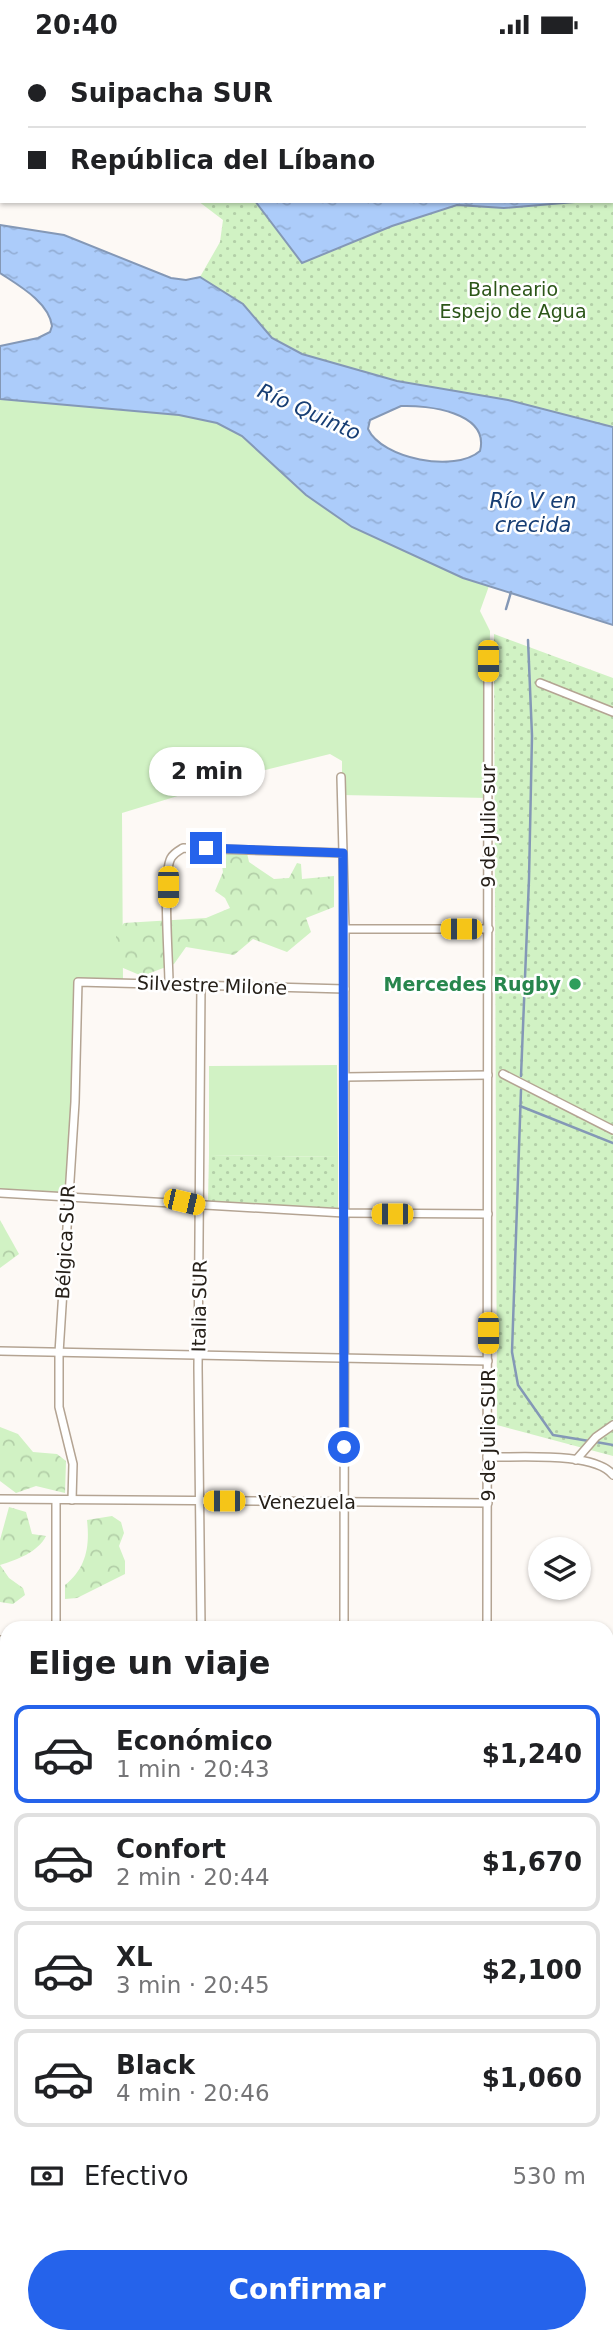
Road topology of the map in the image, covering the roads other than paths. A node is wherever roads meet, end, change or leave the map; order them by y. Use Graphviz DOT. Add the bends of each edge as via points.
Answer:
graph roads {
  1 [pos="488,661"];
  2 [pos="540,683"];
  3 [pos="613,712"];
  4 [pos="341,777"];
  5 [pos="343,853"];
  6 [pos="345,929"];
  7 [pos="489,929"];
  8 [pos="78,982"];
  9 [pos="169,983"];
  10 [pos="201,984"];
  11 [pos="345,989"];
  12 [pos="503,1074"];
  13 [pos="488,1075"];
  14 [pos="345,1077"];
  15 [pos="613,1130"];
  16 [pos="0,1193"];
  17 [pos="68,1195"];
  18 [pos="201,1206"];
  19 [pos="344,1213"];
  20 [pos="488,1214"];
  21 [pos="0,1351"];
  22 [pos="59,1353"];
  23 [pos="199,1356"];
  24 [pos="344,1358"];
  25 [pos="488,1361"];
  26 [pos="613,1425"];
  27 [pos="488,1457"];
  28 [pos="576,1460"];
  29 [pos="611,1472"];
  30 [pos="0,1499"];
  31 [pos="56,1500"];
  32 [pos="72,1500"];
  33 [pos="200,1501"];
  34 [pos="344,1502"];
  35 [pos="488,1503"];
  36 [pos="55,1621"];
  37 [pos="201,1621"];
  38 [pos="344,1621"];
  39 [pos="487,1621"];
  1 -- 7 [label="street, 9 de Julio sur"];
  2 -- 3 [label="street"];
  4 -- 5 [label="street"];
  5 -- 6 [label="street"];
  5 -- 9 [label="street" via="183,848 169,860"];
  6 -- 7 [label="street"];
  6 -- 11 [label="street"];
  7 -- 13 [label="street, 9 de Julio sur"];
  8 -- 9 [label="street, Silvestre Milone"];
  8 -- 17 [label="street, Bélgica SUR"];
  9 -- 10 [label="street, Silvestre Milone"];
  10 -- 11 [label="street, Silvestre Milone"];
  10 -- 18 [label="street, Italia SUR"];
  11 -- 14 [label="street"];
  12 -- 15 [label="street"];
  13 -- 14 [label="street"];
  13 -- 20 [label="street, 9 de Julio SUR"];
  14 -- 19 [label="street"];
  16 -- 17 [label="street"];
  17 -- 18 [label="street"];
  17 -- 22 [label="street, Bélgica SUR"];
  18 -- 19 [label="street"];
  18 -- 23 [label="street, Italia SUR"];
  19 -- 20 [label="street"];
  19 -- 24 [label="street"];
  20 -- 25 [label="street, 9 de Julio SUR"];
  21 -- 22 [label="street"];
  22 -- 23 [label="street"];
  22 -- 32 [label="street, Bélgica SUR" via="59,1407 73,1464"];
  23 -- 24 [label="street"];
  23 -- 33 [label="street, Italia SUR"];
  24 -- 25 [label="street"];
  24 -- 34 [label="street"];
  25 -- 27 [label="street, 9 de Julio SUR"];
  26 -- 28 [label="street"];
  27 -- 28 [label="street"];
  27 -- 35 [label="street, 9 de Julio SUR"];
  28 -- 29 [label="street"];
  30 -- 31 [label="street, Venezuela"];
  31 -- 32 [label="street, Venezuela"];
  31 -- 36 [label="street"];
  32 -- 33 [label="street, Venezuela"];
  33 -- 34 [label="street, Venezuela"];
  33 -- 37 [label="street, Italia SUR"];
  34 -- 35 [label="street, Venezuela"];
  34 -- 38 [label="street"];
  35 -- 39 [label="street, 9 de Julio SUR"];
}
